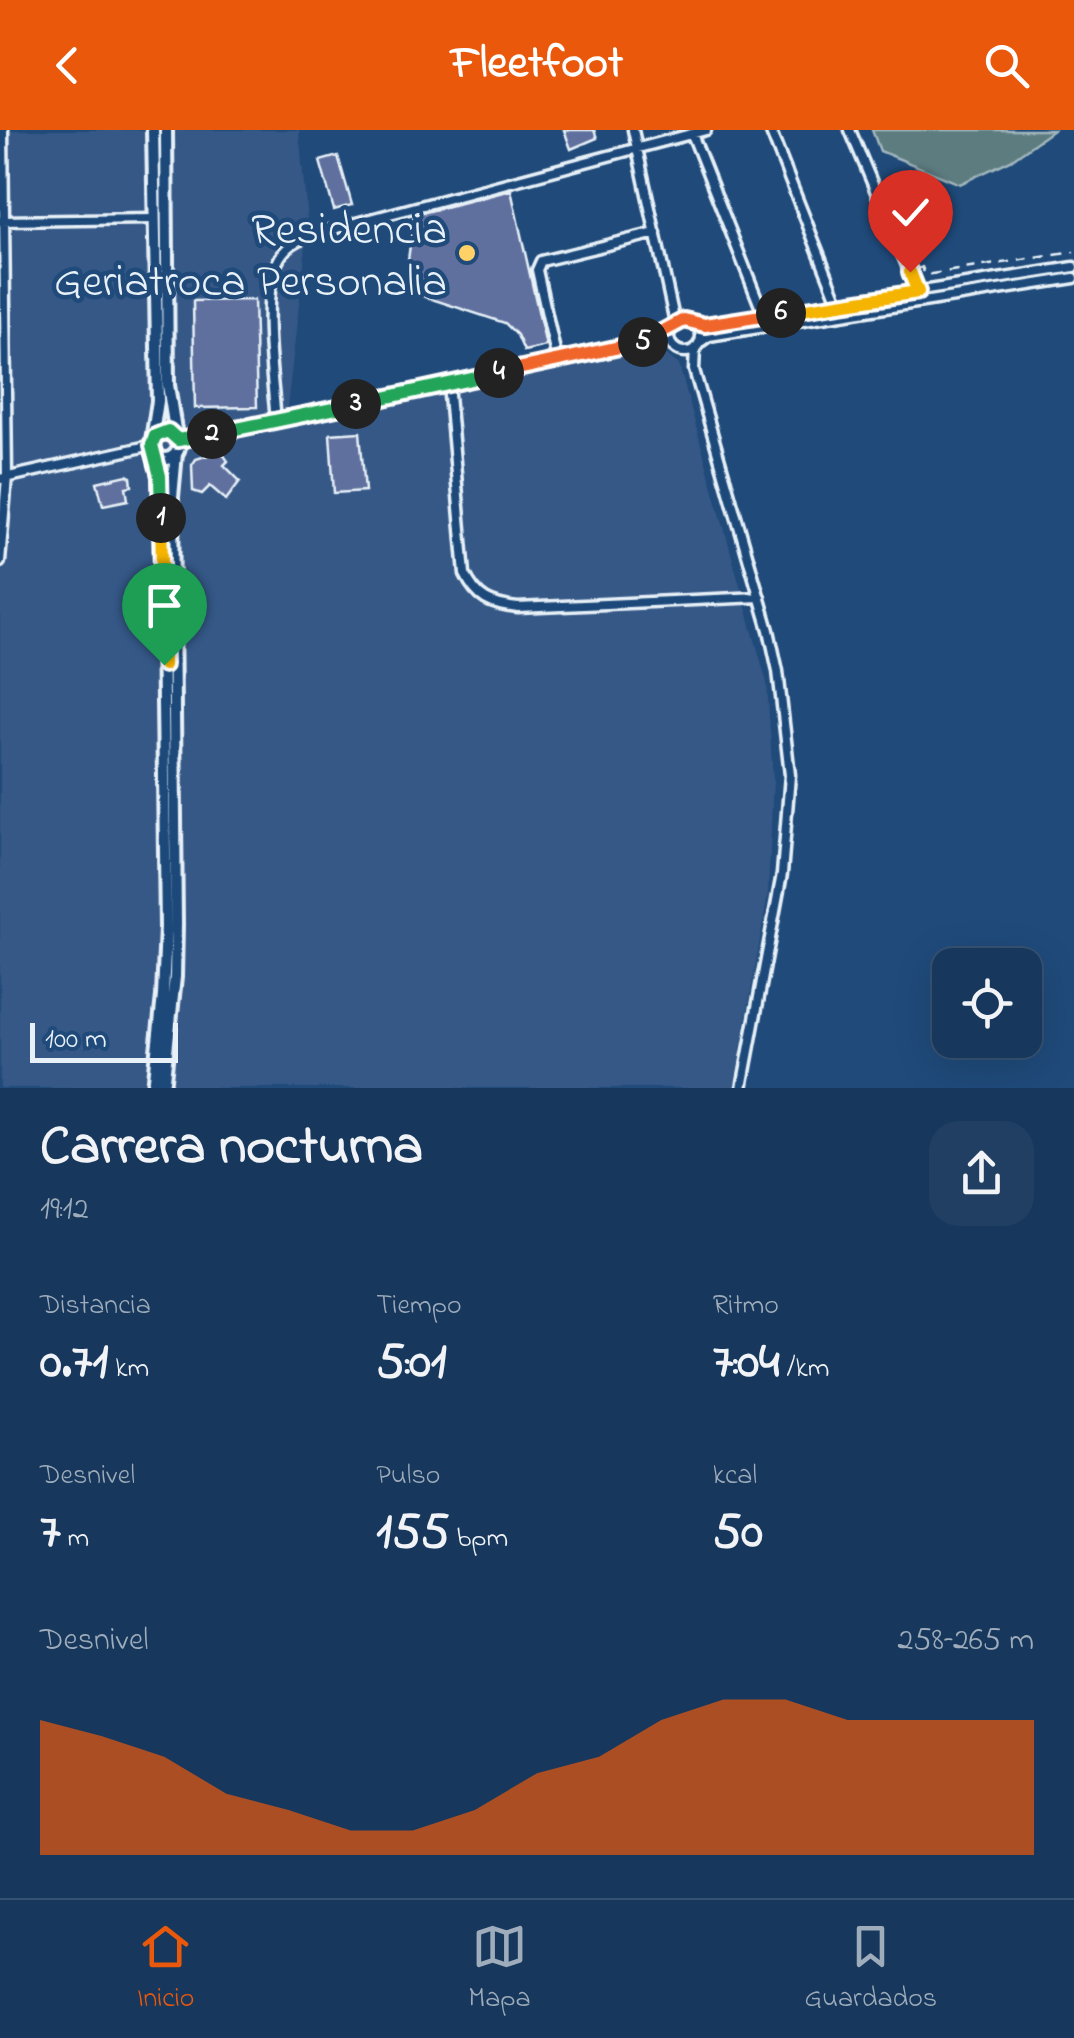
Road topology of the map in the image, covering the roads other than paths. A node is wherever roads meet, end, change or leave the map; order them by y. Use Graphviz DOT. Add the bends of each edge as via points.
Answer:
graph roads {
  1 [pos="3,130"];
  2 [pos="153,130"];
  3 [pos="166,130"];
  4 [pos="633,130"];
  5 [pos="706,130"];
  6 [pos="770,130"];
  7 [pos="850,130"];
  8 [pos="692,134"];
  9 [pos="635,150"];
  10 [pos="154,219"];
  11 [pos="2,221"];
  12 [pos="656,233"];
  13 [pos="1074,267"];
  14 [pos="1074,278"];
  15 [pos="918,292"];
  16 [pos="839,304"];
  17 [pos="764,316"];
  18 [pos="681,324"];
  19 [pos="649,340"];
  20 [pos="670,342"];
  21 [pos="697,345"];
  22 [pos="680,351"];
  23 [pos="557,360"];
  24 [pos="694,370"];
  25 [pos="448,384"];
  26 [pos="276,421"];
  27 [pos="177,438"];
  28 [pos="152,445"];
  29 [pos="176,453"];
  30 [pos="4,478"];
  31 [pos="0,562"];
  32 [pos="760,597"];
  33 [pos="153,1088"];
  34 [pos="163,1088"];
  35 [pos="742,1088"];
  1 -- 11 [label="street"];
  2 -- 10 [label="street"];
  3 -- 27 [label="street" via="168,385"];
  4 -- 9 [label="street"];
  5 -- 8 [label="street"];
  6 -- 16 [label="street"];
  7 -- 15 [label="street"];
  8 -- 9 [label="street"];
  8 -- 17 [label="street"];
  9 -- 12 [label="street"];
  9 -- 26 [label="street" via="293,242 275,265 270,298"];
  10 -- 11 [label="street"];
  10 -- 28 [label="street" via="158,400"];
  11 -- 30 [label="street"];
  12 -- 18 [label="street"];
  12 -- 23 [label="street" via="542,261 537,270"];
  13 -- 15 [label="street"];
  14 -- 21 [label="street" via="709,336"];
  15 -- 16 [label="street"];
  16 -- 17 [label="street"];
  17 -- 18 [label="street"];
  18 -- 19 [label="street"];
  18 -- 20 [label="street"];
  18 -- 21 [label="street" via="700,329"];
  19 -- 20 [label="street"];
  19 -- 23 [label="street"];
  20 -- 22 [label="street"];
  21 -- 22 [label="street"];
  21 -- 24 [label="street"];
  22 -- 24 [label="street"];
  23 -- 25 [label="street"];
  24 -- 32 [label="street"];
  25 -- 26 [label="street"];
  25 -- 32 [label="street" via="465,574 474,594 518,608"];
  26 -- 27 [label="street"];
  27 -- 28 [label="street" via="164,431"];
  27 -- 29 [label="street"];
  28 -- 29 [label="street" via="162,458"];
  28 -- 30 [label="street"];
  28 -- 33 [label="street" via="160,476 166,928"];
  29 -- 34 [label="street" via="176,924"];
  30 -- 31 [label="street"];
  32 -- 35 [label="street" via="778,671 790,775 782,874"];
}
